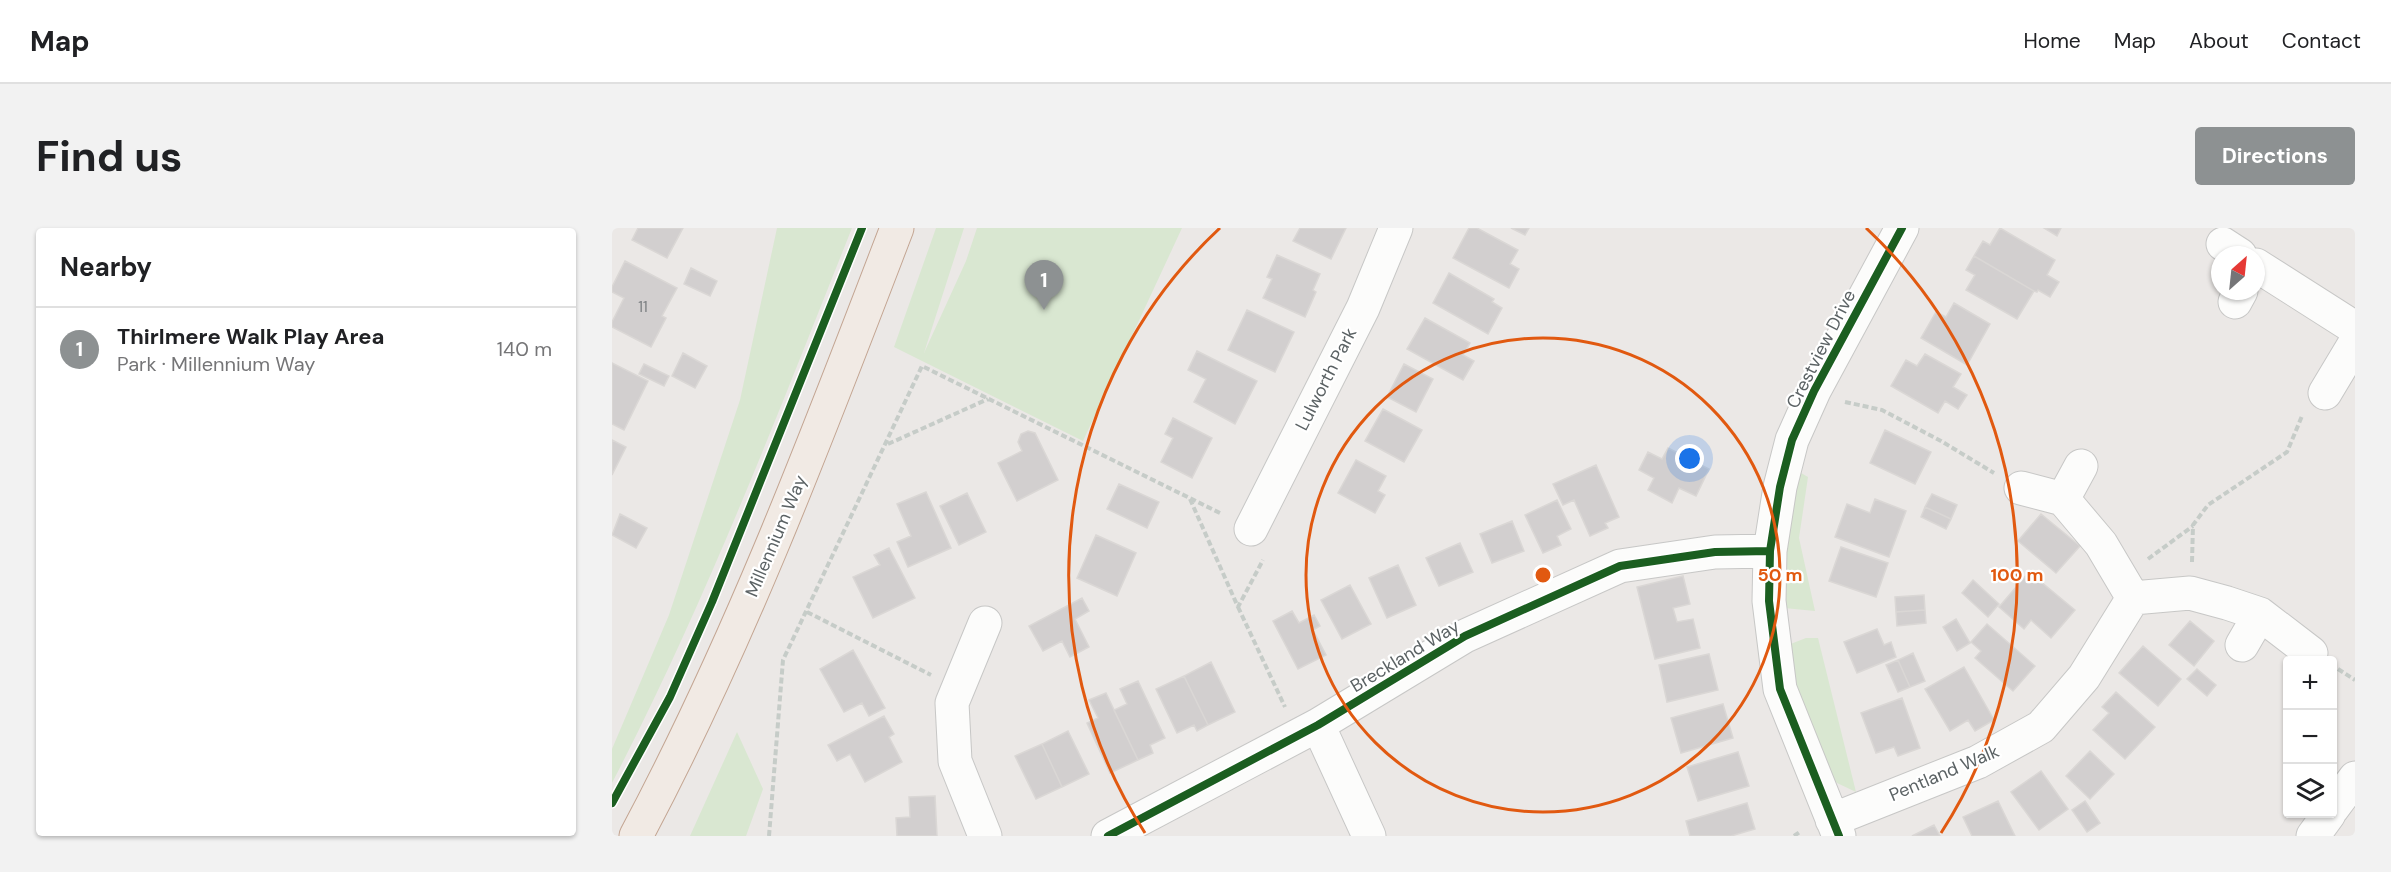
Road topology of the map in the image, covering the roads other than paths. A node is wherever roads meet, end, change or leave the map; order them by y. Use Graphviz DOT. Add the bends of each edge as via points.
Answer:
graph roads {
  1 [pos="897,228"];
  2 [pos="1396,228"];
  3 [pos="1902,228"];
  4 [pos="2265,271"];
  5 [pos="2355,328"];
  6 [pos="2355,343"];
  7 [pos="2325,393"];
  8 [pos="2080,466"];
  9 [pos="2021,488"];
  10 [pos="2063,499"];
  11 [pos="1251,529"];
  12 [pos="1770,551"];
  13 [pos="2128,588"];
  14 [pos="2260,614"];
  15 [pos="986,622"];
  16 [pos="2242,645"];
  17 [pos="2318,656"];
  18 [pos="1308,730"];
  19 [pos="2355,778"];
  20 [pos="2337,802"];
  21 [pos="2326,818"];
  22 [pos="1825,828"];
  23 [pos="636,836"];
  24 [pos="985,836"];
  25 [pos="1108,836"];
  26 [pos="1369,836"];
  27 [pos="2313,836"];
  1 -- 23 [label="highway, Millennium Way" via="800,482 682,749"];
  2 -- 11 [label="street, Lulworth Park" via="1363,308"];
  3 -- 12 [label="street, Crestview Drive" via="1814,391 1792,440"];
  4 -- 5 [label="street"];
  6 -- 7 [label="street"];
  8 -- 10 [label="street"];
  9 -- 10 [label="street"];
  10 -- 13 [label="street" via="2101,544"];
  12 -- 18 [label="street, Breckland Way" via="1715,552 1620,566 1465,636"];
  12 -- 22 [label="street, Crestview Drive" via="1769,601 1780,689"];
  13 -- 14 [label="street" via="2190,593"];
  13 -- 22 [label="street, Pentland Walk" via="2084,677 2041,727 1978,762"];
  14 -- 16 [label="street"];
  14 -- 17 [label="street"];
  15 -- 24 [label="street" via="952,703 955,761"];
  18 -- 25 [label="street, Breckland Way"];
  18 -- 26 [label="street"];
  19 -- 20 [label="street"];
  21 -- 27 [label="street"];
}
